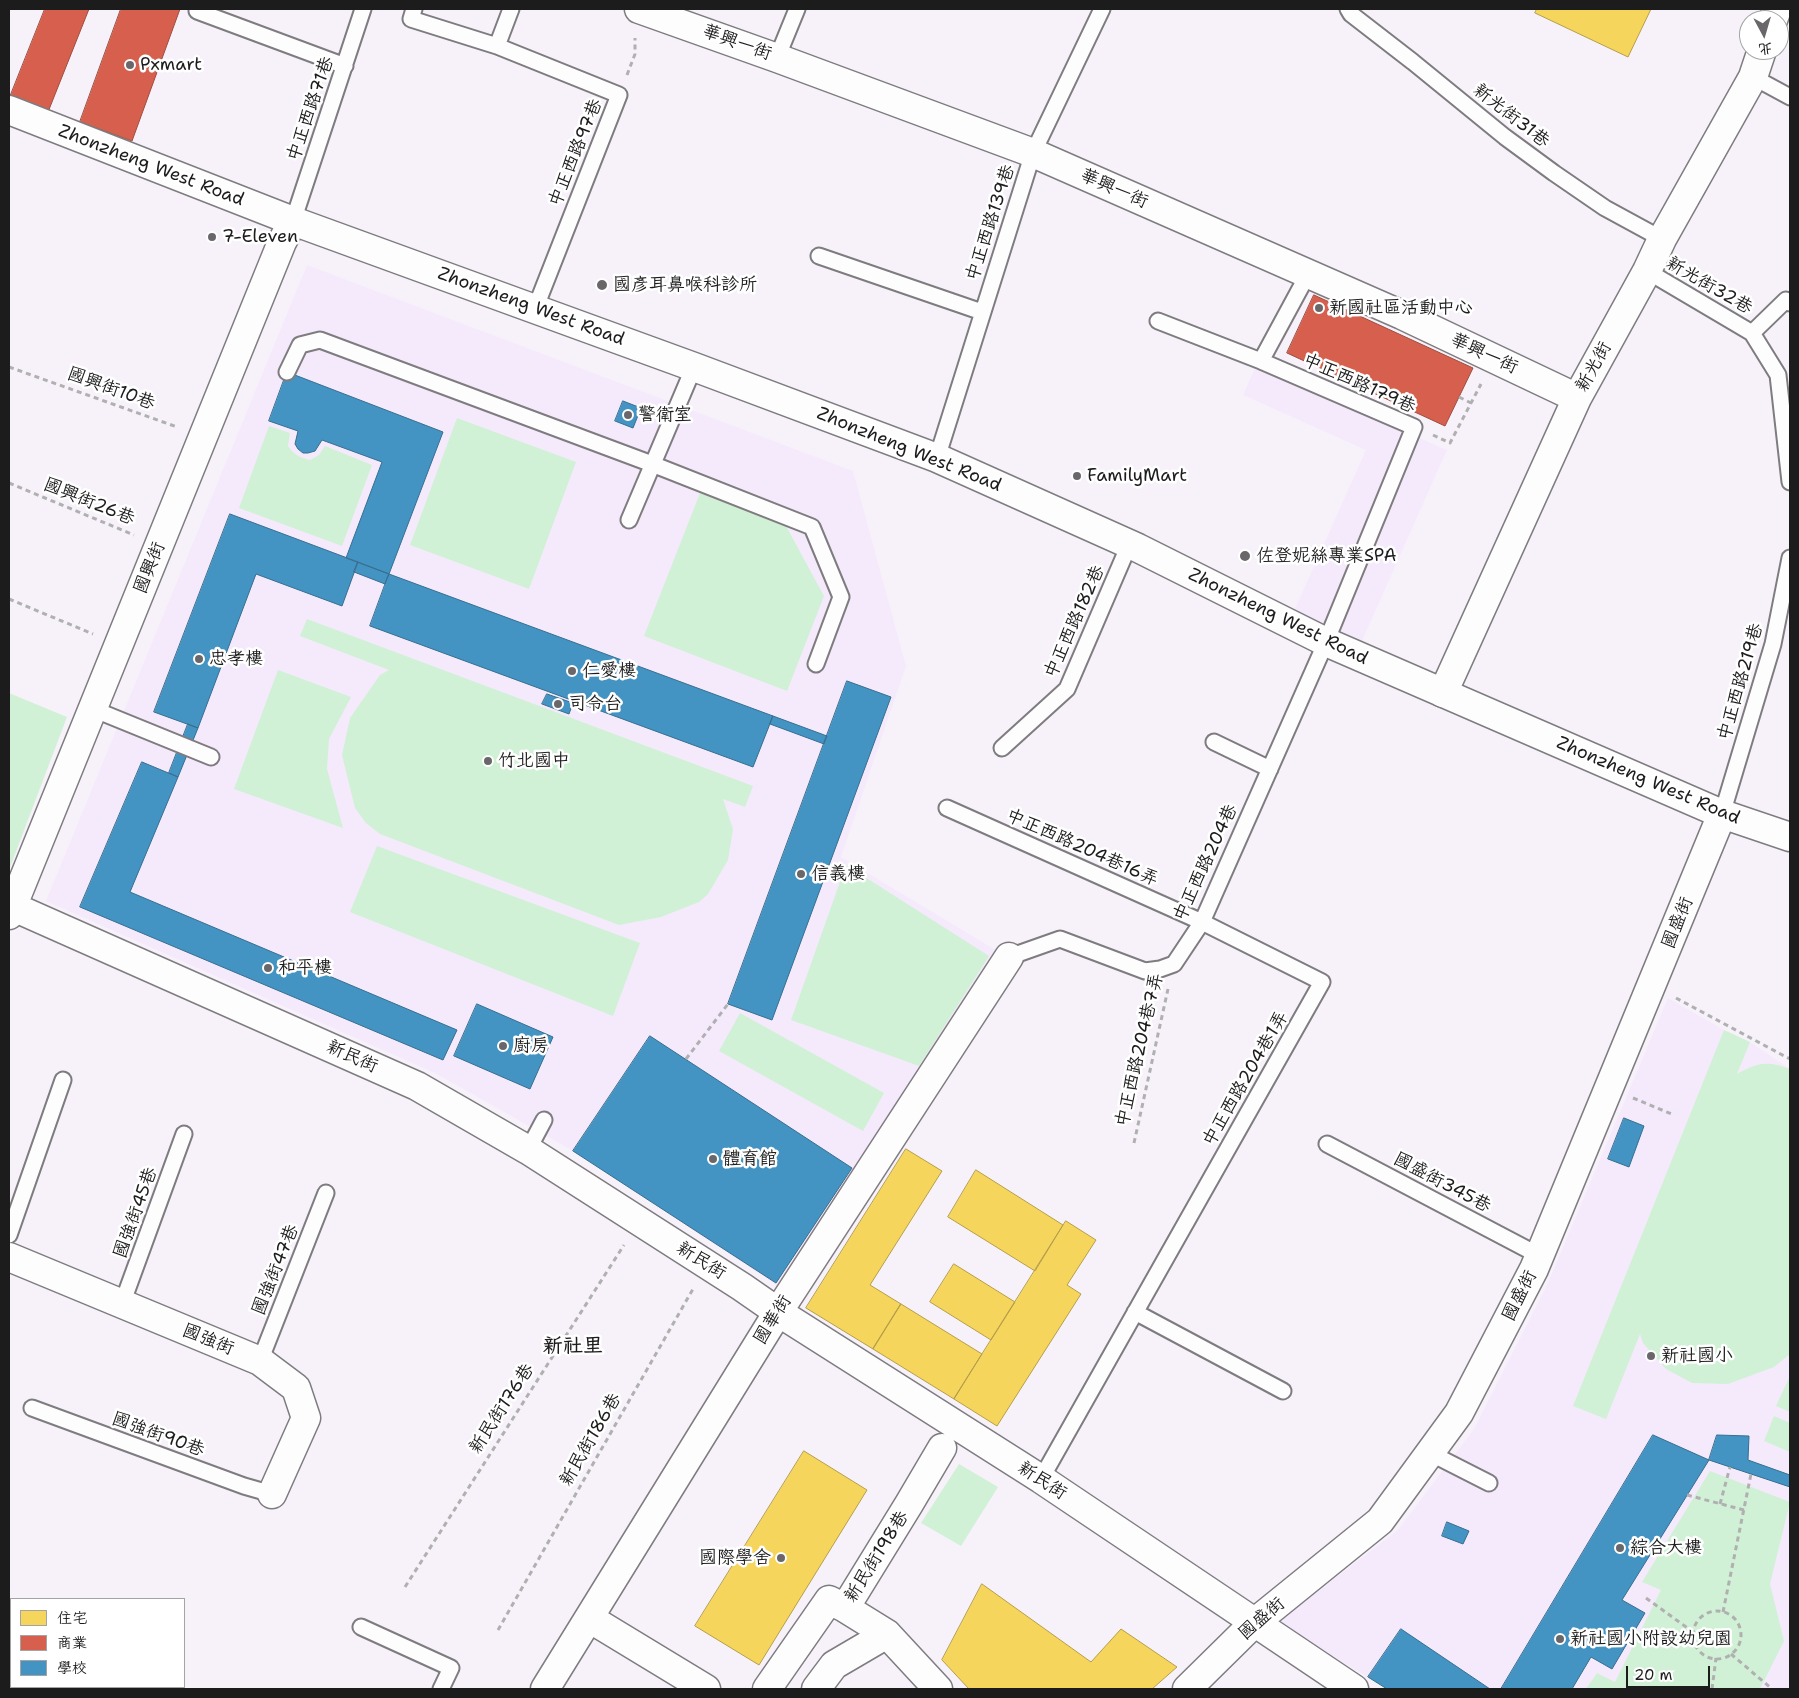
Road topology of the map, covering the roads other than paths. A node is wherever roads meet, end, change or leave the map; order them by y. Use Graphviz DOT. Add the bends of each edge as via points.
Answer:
graph roads {
  1 [pos="364,9"];
  2 [pos="414,9"];
  3 [pos="511,9"];
  4 [pos="639,9"];
  5 [pos="798,9"];
  6 [pos="1102,9"];
  7 [pos="1353,10"];
  8 [pos="197,11"];
  9 [pos="497,46"];
  10 [pos="778,58"];
  11 [pos="1759,60"];
  12 [pos="345,66"];
  13 [pos="1753,77"];
  14 [pos="1790,97"];
  15 [pos="9,110"];
  16 [pos="1033,153"];
  17 [pos="293,221"];
  18 [pos="1662,239"];
  19 [pos="819,256"];
  20 [pos="1647,272"];
  21 [pos="1308,274"];
  22 [pos="1790,303"];
  23 [pos="535,309"];
  24 [pos="982,312"];
  25 [pos="1158,321"];
  26 [pos="1752,332"];
  27 [pos="1261,361"];
  28 [pos="694,367"];
  29 [pos="287,372"];
  30 [pos="1577,398"];
  31 [pos="937,458"];
  32 [pos="652,464"];
  33 [pos="1790,482"];
  34 [pos="629,520"];
  35 [pos="1129,545"];
  36 [pos="1790,558"];
  37 [pos="1326,642"];
  38 [pos="816,664"];
  39 [pos="1443,693"];
  40 [pos="93,709"];
  41 [pos="1214,742"];
  42 [pos="1002,748"];
  43 [pos="211,757"];
  44 [pos="1270,769"];
  45 [pos="947,808"];
  46 [pos="1722,814"];
  47 [pos="1790,837"];
  48 [pos="10,909"];
  49 [pos="1202,922"];
  50 [pos="1009,957"];
  51 [pos="63,1080"];
  52 [pos="544,1120"];
  53 [pos="184,1134"];
  54 [pos="1326,1144"];
  55 [pos="528,1150"];
  56 [pos="326,1193"];
  57 [pos="9,1236"];
  58 [pos="1540,1256"];
  59 [pos="9,1257"];
  60 [pos="122,1304"];
  61 [pos="778,1312"];
  62 [pos="1136,1312"];
  63 [pos="260,1361"];
  64 [pos="1283,1391"];
  65 [pos="32,1408"];
  66 [pos="942,1448"];
  67 [pos="1430,1453"];
  68 [pos="1041,1479"];
  69 [pos="1489,1482"];
  70 [pos="272,1494"];
  71 [pos="846,1608"];
  72 [pos="589,1618"];
  73 [pos="1254,1623"];
  74 [pos="361,1627"];
  75 [pos="887,1634"];
  76 [pos="441,1689"];
  77 [pos="545,1689"];
  78 [pos="706,1689"];
  79 [pos="767,1689"];
  80 [pos="816,1689"];
  81 [pos="938,1689"];
  82 [pos="1188,1689"];
  83 [pos="1354,1689"];
  1 -- 12 [label="lane, 中正西路71巷"];
  2 -- 9 [label="lane" via="411,19"];
  3 -- 9 [label="lane"];
  4 -- 10 [label="street, 華興一街"];
  5 -- 10 [label="lane"];
  6 -- 16 [label="lane, 中正西路139巷"];
  7 -- 18 [label="lane, 新光街31巷" via="1505,137 1605,208"];
  8 -- 12 [label="lane"];
  9 -- 23 [label="lane, 中正西路97巷" via="619,94"];
  10 -- 16 [label="street, 華興一街"];
  11 -- 13 [label="street, 新光街"];
  12 -- 17 [label="lane, 中正西路71巷"];
  13 -- 14 [label="lane"];
  13 -- 18 [label="street, 新光街"];
  15 -- 17 [label="street, Zhonzheng West Road"];
  16 -- 21 [label="street, 華興一街"];
  16 -- 24 [label="lane, 中正西路139巷"];
  17 -- 23 [label="street, Zhonzheng West Road"];
  17 -- 40 [label="street, 國興街"];
  18 -- 20 [label="street, 新光街"];
  19 -- 24 [label="lane"];
  20 -- 26 [label="lane, 新光街32巷"];
  20 -- 30 [label="street, 新光街"];
  21 -- 27 [label="lane"];
  21 -- 30 [label="street, 華興一街"];
  22 -- 26 [label="lane" via="1786,300"];
  23 -- 28 [label="street, Zhonzheng West Road"];
  24 -- 31 [label="lane, 中正西路139巷"];
  25 -- 27 [label="lane, 中正西路179巷"];
  26 -- 33 [label="lane" via="1778,375"];
  27 -- 37 [label="lane, 中正西路179巷" via="1414,427"];
  28 -- 31 [label="street, Zhonzheng West Road"];
  28 -- 32 [label="lane"];
  29 -- 32 [label="lane" via="300,345 320,340"];
  30 -- 39 [label="street, 新光街"];
  31 -- 35 [label="street, Zhonzheng West Road"];
  32 -- 34 [label="lane"];
  32 -- 38 [label="lane" via="812,527 841,597"];
  35 -- 37 [label="street, Zhonzheng West Road"];
  35 -- 42 [label="lane, 中正西路182巷" via="1067,690"];
  36 -- 46 [label="lane, 中正西路219巷" via="1772,644"];
  37 -- 39 [label="street, Zhonzheng West Road"];
  37 -- 44 [label="lane, 中正西路204巷"];
  39 -- 46 [label="street, Zhonzheng West Road"];
  40 -- 43 [label="lane"];
  40 -- 48 [label="street, 國興街"];
  41 -- 44 [label="lane"];
  44 -- 49 [label="lane, 中正西路204巷"];
  45 -- 49 [label="lane, 中正西路204巷16弄"];
  46 -- 47 [label="street, Zhonzheng West Road"];
  46 -- 58 [label="street, 國盛街"];
  48 -- 55 [label="street, 新民街" via="417,1086"];
  49 -- 50 [label="lane, 中正西路204巷" via="1174,964 1160,969 1145,971 1060,939"];
  49 -- 62 [label="lane, 中正西路204巷1弄" via="1322,982"];
  50 -- 61 [label="street, 國華街"];
  51 -- 57 [label="lane"];
  52 -- 55 [label="lane"];
  53 -- 60 [label="lane, 國強街45巷"];
  54 -- 58 [label="lane, 國盛街345巷"];
  55 -- 61 [label="street, 新民街"];
  56 -- 63 [label="lane, 國強街47巷"];
  58 -- 67 [label="street, 國盛街" via="1459,1413"];
  59 -- 60 [label="street, 國強街"];
  60 -- 63 [label="street, 國強街"];
  61 -- 68 [label="street, 新民街"];
  61 -- 72 [label="street, 國華街"];
  62 -- 64 [label="lane"];
  62 -- 68 [label="lane, 中正西路204巷1弄"];
  63 -- 70 [label="street, 國強街" via="296,1388 306,1418"];
  65 -- 70 [label="lane, 國強街90巷"];
  66 -- 71 [label="street, 新民街198巷"];
  67 -- 69 [label="lane"];
  67 -- 73 [label="street, 國盛街" via="1380,1521"];
  68 -- 73 [label="street, 新民街"];
  71 -- 75 [label="street"];
  71 -- 79 [label="street, 新民街198巷" via="829,1600"];
  72 -- 77 [label="street, 國華街"];
  72 -- 78 [label="street"];
  73 -- 82 [label="street, 國盛街"];
  73 -- 83 [label="street, 新民街"];
  74 -- 76 [label="lane" via="451,1668"];
  75 -- 80 [label="street" via="834,1665"];
  75 -- 81 [label="street"];
}
